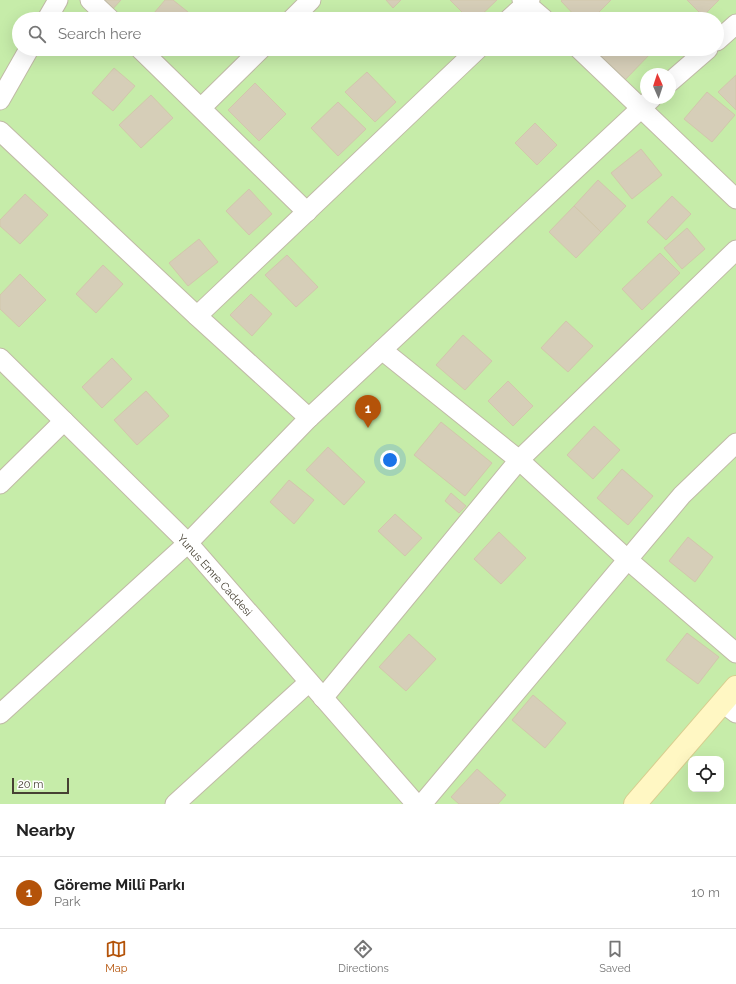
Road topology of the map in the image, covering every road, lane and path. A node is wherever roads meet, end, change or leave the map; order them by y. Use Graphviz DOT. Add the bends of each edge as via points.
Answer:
graph roads {
  1 [pos="58,0"];
  2 [pos="90,0"];
  3 [pos="307,1"];
  4 [pos="526,1"];
  5 [pos="51,12"];
  6 [pos="103,12"];
  7 [pos="298,12"];
  8 [pos="516,12"];
  9 [pos="537,12"];
  10 [pos="736,24"];
  11 [pos="724,35"];
  12 [pos="25,56"];
  13 [pos="147,56"];
  14 [pos="254,56"];
  15 [pos="471,56"];
  16 [pos="588,56"];
  17 [pos="700,56"];
  18 [pos="676,77"];
  19 [pos="640,98"];
  20 [pos="0,100"];
  21 [pos="645,104"];
  22 [pos="647,104"];
  23 [pos="201,108"];
  24 [pos="0,131"];
  25 [pos="736,199"];
  26 [pos="307,212"];
  27 [pos="736,250"];
  28 [pos="197,316"];
  29 [pos="382,350"];
  30 [pos="0,358"];
  31 [pos="309,418"];
  32 [pos="64,422"];
  33 [pos="736,443"];
  34 [pos="519,460"];
  35 [pos="0,484"];
  36 [pos="188,543"];
  37 [pos="628,560"];
  38 [pos="736,653"];
  39 [pos="309,682"];
  40 [pos="323,698"];
  41 [pos="732,701"];
  42 [pos="0,714"];
  43 [pos="175,804"];
  44 [pos="416,804"];
  45 [pos="422,804"];
  46 [pos="635,804"];
  1 -- 5 [label="street"];
  2 -- 6 [label="street"];
  3 -- 7 [label="street"];
  4 -- 8 [label="street"];
  4 -- 9 [label="street"];
  10 -- 11 [label="street"];
  12 -- 20 [label="street"];
  13 -- 23 [label="street"];
  14 -- 23 [label="street"];
  15 -- 26 [label="street"];
  16 -- 19 [label="street"];
  17 -- 18 [label="street"];
  21 -- 29 [label="street"];
  22 -- 25 [label="street"];
  23 -- 26 [label="street"];
  24 -- 28 [label="street"];
  26 -- 28 [label="street"];
  27 -- 34 [label="street"];
  28 -- 31 [label="street"];
  29 -- 31 [label="street"];
  29 -- 34 [label="street"];
  30 -- 32 [label="street, Yunus Emre Caddesi"];
  31 -- 36 [label="street"];
  32 -- 35 [label="street"];
  32 -- 36 [label="street, Yunus Emre Caddesi"];
  33 -- 37 [label="street" via="682,495"];
  34 -- 37 [label="street"];
  34 -- 40 [label="street"];
  36 -- 39 [label="street, Yunus Emre Caddesi"];
  36 -- 42 [label="street"];
  37 -- 38 [label="street"];
  37 -- 45 [label="street"];
  39 -- 40 [label="street, Yunus Emre Caddesi"];
  39 -- 43 [label="street"];
  40 -- 44 [label="street, Yunus Emre Caddesi"];
  41 -- 46 [label="main road"];
}
